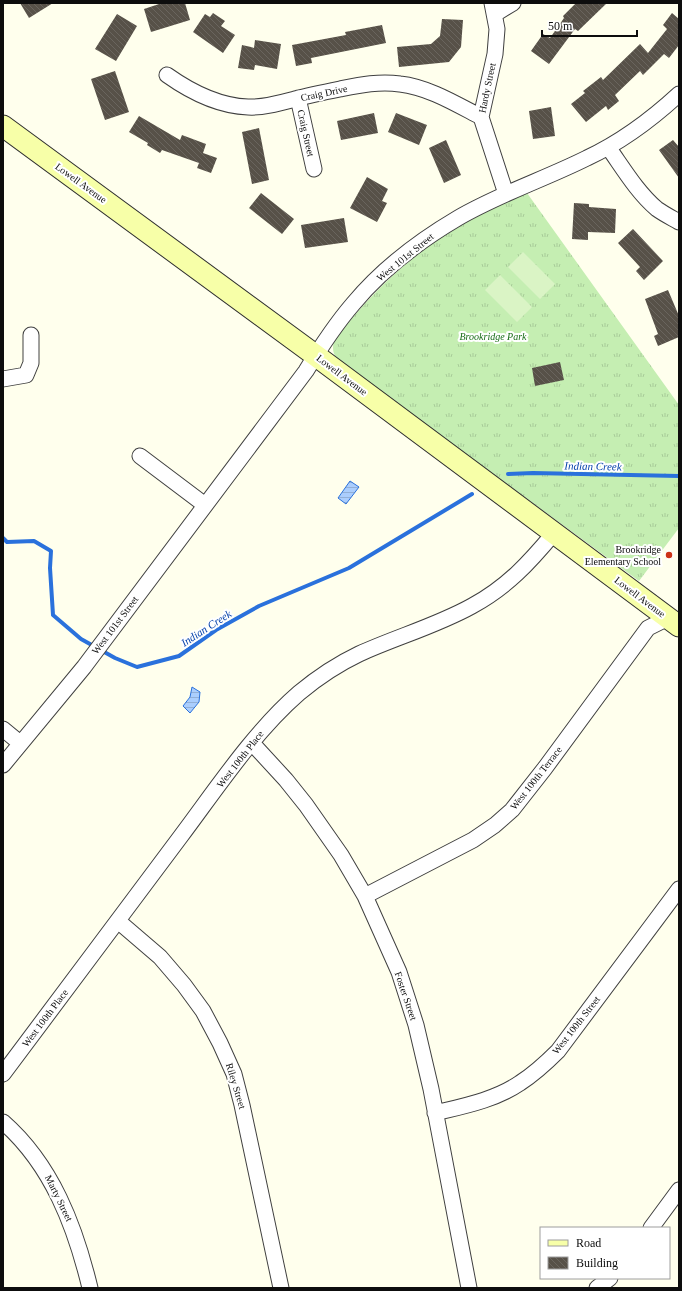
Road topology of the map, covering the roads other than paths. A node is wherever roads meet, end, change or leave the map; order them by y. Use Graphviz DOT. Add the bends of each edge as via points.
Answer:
graph roads {
  1 [pos="513,3"];
  2 [pos="494,8"];
  3 [pos="167,75"];
  4 [pos="679,94"];
  5 [pos="298,98"];
  6 [pos="481,116"];
  7 [pos="3,126"];
  8 [pos="608,147"];
  9 [pos="314,169"];
  10 [pos="506,194"];
  11 [pos="679,222"];
  12 [pos="31,335"];
  13 [pos="315,355"];
  14 [pos="3,380"];
  15 [pos="140,456"];
  16 [pos="206,505"];
  17 [pos="554,534"];
  18 [pos="674,622"];
  19 [pos="3,729"];
  20 [pos="20,743"];
  21 [pos="252,743"];
  22 [pos="3,765"];
  23 [pos="679,889"];
  24 [pos="365,896"];
  25 [pos="118,921"];
  26 [pos="3,1074"];
  27 [pos="435,1113"];
  28 [pos="3,1122"];
  29 [pos="679,1190"];
  30 [pos="652,1227"];
  31 [pos="609,1279"];
  32 [pos="90,1288"];
  33 [pos="281,1288"];
  34 [pos="469,1288"];
  35 [pos="597,1288"];
  1 -- 2 [label="street"];
  2 -- 6 [label="street, Hardy Street" via="497,29 495,54"];
  3 -- 5 [label="street, Craig Drive" via="201,95 236,106 262,106"];
  4 -- 8 [label="street, West 101st Street" via="654,116"];
  5 -- 6 [label="street, Craig Drive" via="377,83 401,84 437,95"];
  5 -- 9 [label="street, Craig Street"];
  6 -- 10 [label="street, Hardy Street"];
  7 -- 13 [label="street, Lowell Avenue"];
  8 -- 10 [label="street, West 101st Street"];
  8 -- 11 [label="street" via="635,186 649,201"];
  10 -- 13 [label="street, West 101st Street" via="459,217 422,241 381,275 353,303"];
  12 -- 14 [label="street" via="31,363 26,375"];
  13 -- 16 [label="street, West 101st Street" via="306,371"];
  13 -- 17 [label="street, Lowell Avenue"];
  15 -- 16 [label="street"];
  16 -- 20 [label="street, West 101st Street" via="84,667"];
  17 -- 18 [label="street, Lowell Avenue"];
  17 -- 21 [label="street, West 100th Place" via="520,573 472,606 358,655 326,673 300,692"];
  18 -- 24 [label="street, West 100th Terrace" via="648,628 512,810 473,840"];
  19 -- 20 [label="street"];
  20 -- 22 [label="street, West 101st Street"];
  21 -- 24 [label="street, Foster Street" via="306,805 341,855"];
  21 -- 25 [label="street, West 100th Place"];
  23 -- 27 [label="street, West 100th Street" via="558,1051 539,1069 519,1084 499,1094"];
  24 -- 27 [label="street, Foster Street" via="398,972 414,1017"];
  25 -- 26 [label="street, West 100th Place"];
  25 -- 33 [label="street, Riley Street" via="160,957 184,985 203,1011 234,1074"];
  27 -- 34 [label="street, Foster Street"];
  28 -- 32 [label="street, Marty Street" via="35,1156 50,1179 70,1219"];
  29 -- 30 [label="street"];
  31 -- 35 [label="street"];
}
